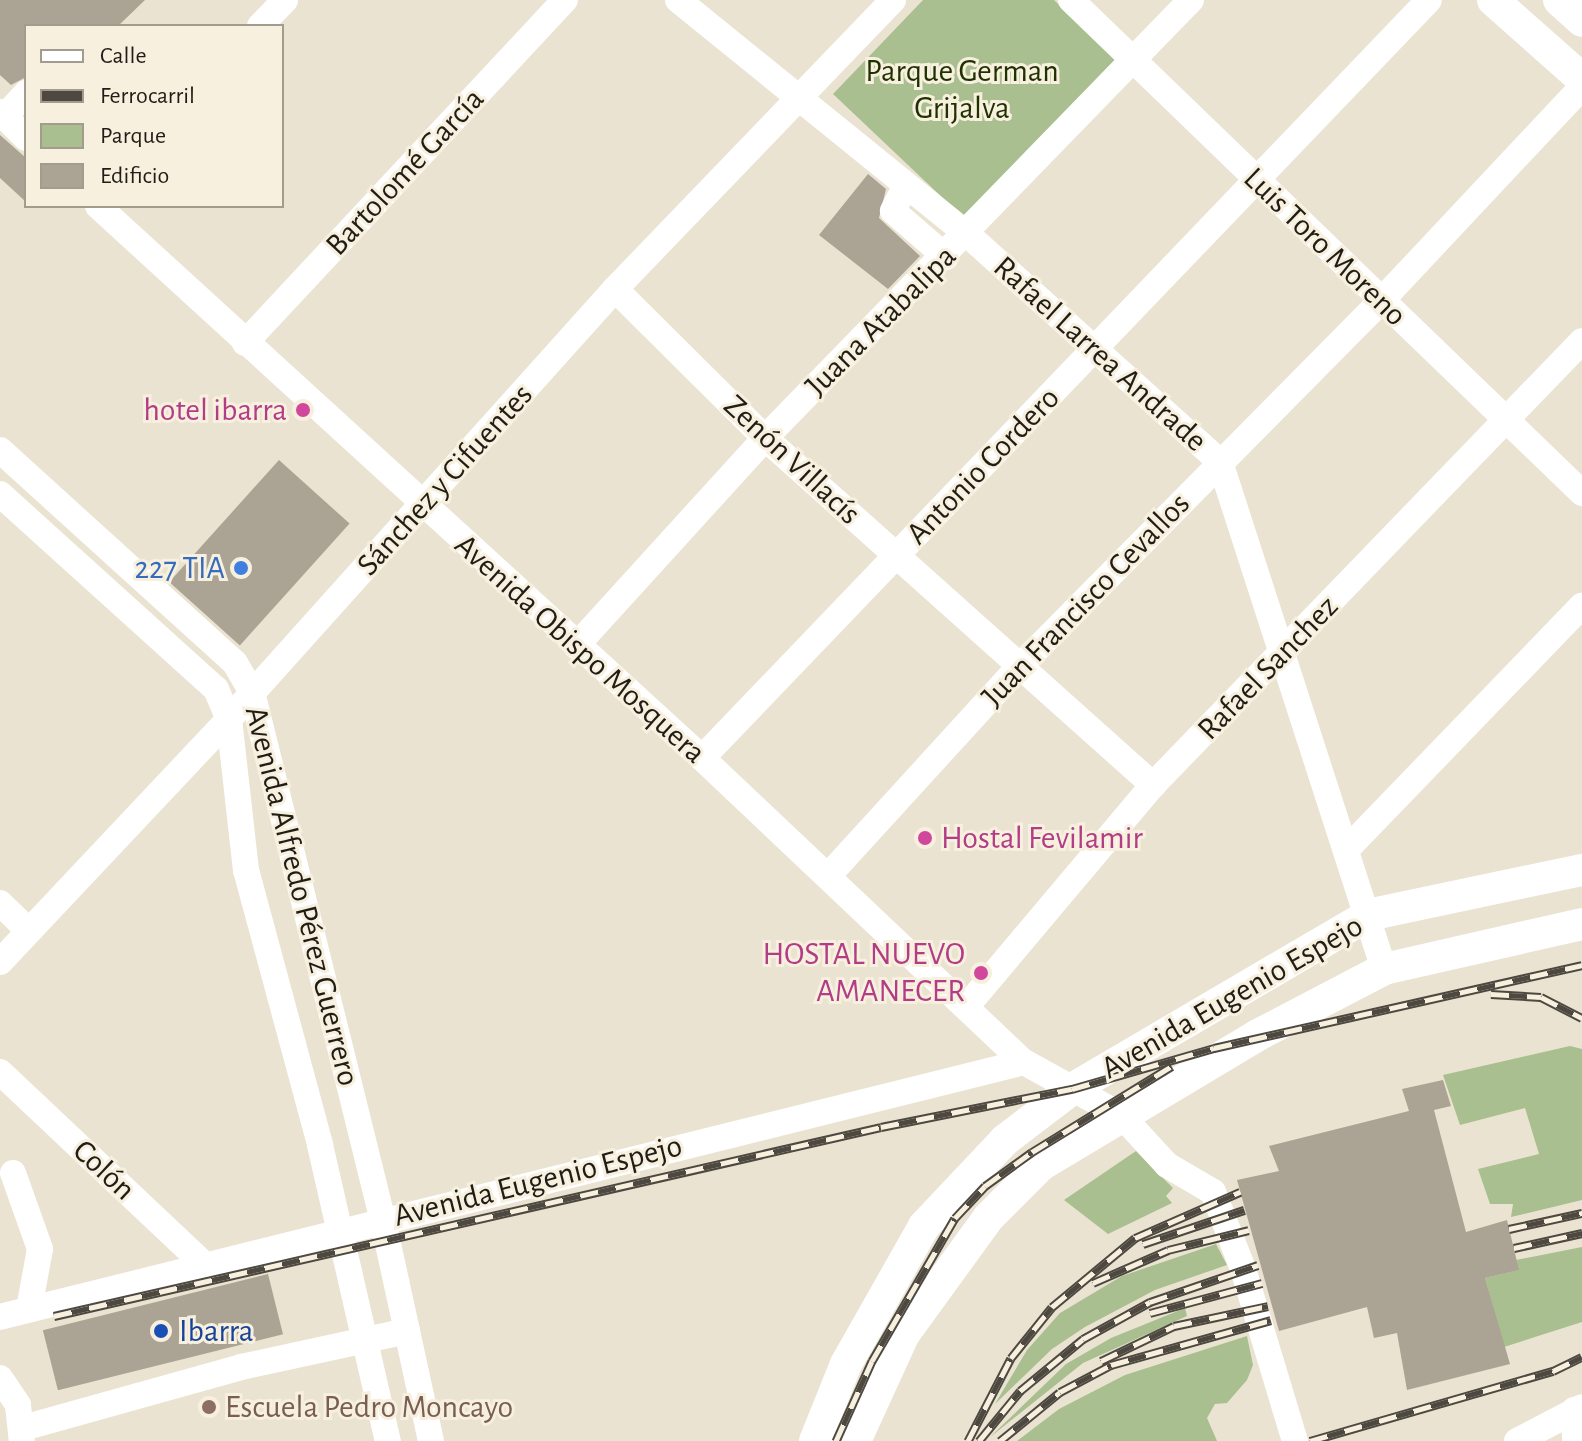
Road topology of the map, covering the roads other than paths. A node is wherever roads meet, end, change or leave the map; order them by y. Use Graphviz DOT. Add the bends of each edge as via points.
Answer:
graph roads {
  1 [pos="285,0"];
  2 [pos="565,0"];
  3 [pos="678,0"];
  4 [pos="893,0"];
  5 [pos="1071,0"];
  6 [pos="1191,0"];
  7 [pos="1429,0"];
  8 [pos="1493,0"];
  9 [pos="1559,0"];
  10 [pos="1582,21"];
  11 [pos="262,24"];
  12 [pos="1132,58"];
  13 [pos="1582,79"];
  14 [pos="1582,87"];
  15 [pos="24,95"];
  16 [pos="798,97"];
  17 [pos="2,114"];
  18 [pos="24,136"];
  19 [pos="1254,180"];
  20 [pos="906,185"];
  21 [pos="100,208"];
  22 [pos="967,234"];
  23 [pos="946,257"];
  24 [pos="615,289"];
  25 [pos="1381,301"];
  26 [pos="1582,341"];
  27 [pos="245,343"];
  28 [pos="1096,348"];
  29 [pos="1506,418"];
  30 [pos="765,438"];
  31 [pos="1220,462"];
  32 [pos="5,466"];
  33 [pos="1582,493"];
  34 [pos="0,494"];
  35 [pos="422,506"];
  36 [pos="896,555"];
  37 [pos="1582,606"];
  38 [pos="576,646"];
  39 [pos="1282,656"];
  40 [pos="1018,668"];
  41 [pos="252,692"];
  42 [pos="229,719"];
  43 [pos="702,758"];
  44 [pos="1153,785"];
  45 [pos="1347,849"];
  46 [pos="1582,870"];
  47 [pos="828,876"];
  48 [pos="0,903"];
  49 [pos="1368,915"];
  50 [pos="1582,924"];
  51 [pos="29,931"];
  52 [pos="0,962"];
  53 [pos="1384,969"];
  54 [pos="966,1007"];
  55 [pos="1024,1062"];
  56 [pos="0,1072"];
  57 [pos="1072,1089"];
  58 [pos="1121,1115"];
  59 [pos="13,1173"];
  60 [pos="383,1221"];
  61 [pos="340,1229"];
  62 [pos="208,1268"];
  63 [pos="29,1309"];
  64 [pos="0,1317"];
  65 [pos="407,1331"];
  66 [pos="365,1339"];
  67 [pos="0,1378"];
  68 [pos="1578,1408"];
  69 [pos="22,1434"];
  70 [pos="388,1441"];
  71 [pos="431,1441"];
  72 [pos="815,1441"];
  73 [pos="855,1441"];
  74 [pos="1295,1441"];
  75 [pos="1517,1441"];
  76 [pos="1575,1441"];
  1 -- 11 [label="street"];
  2 -- 27 [label="street, Bartolomé García"];
  3 -- 16 [label="street, Rafael Larrea Andrade"];
  4 -- 16 [label="street, Sánchez y Cifuentes"];
  5 -- 12 [label="street, Luis Toro Moreno"];
  6 -- 12 [label="street, Juana Atabalipa"];
  7 -- 19 [label="street, Antonio Cordero"];
  8 -- 13 [label="main road"];
  9 -- 10 [label="main road"];
  12 -- 19 [label="street, Luis Toro Moreno"];
  12 -- 22 [label="street, Juana Atabalipa"];
  14 -- 25 [label="street, Juan Francisco Cevallos"];
  15 -- 17 [label="street"];
  16 -- 20 [label="street, Rafael Larrea Andrade"];
  16 -- 24 [label="street, Sánchez y Cifuentes"];
  17 -- 18 [label="street"];
  19 -- 25 [label="street, Luis Toro Moreno"];
  19 -- 28 [label="street, Antonio Cordero"];
  20 -- 22 [label="street, Rafael Larrea Andrade"];
  20 -- 23 [label="street" via="893,211"];
  21 -- 27 [label="street, Avenida Obispo Mosquera"];
  22 -- 23 [label="street, Juana Atabalipa"];
  22 -- 28 [label="street, Rafael Larrea Andrade"];
  23 -- 30 [label="street, Juana Atabalipa"];
  24 -- 30 [label="street, Zenón Villacís"];
  24 -- 35 [label="street, Sánchez y Cifuentes"];
  25 -- 29 [label="street, Luis Toro Moreno"];
  25 -- 31 [label="street, Juan Francisco Cevallos"];
  26 -- 29 [label="street, Rafael Sanchez"];
  27 -- 35 [label="street, Avenida Obispo Mosquera"];
  28 -- 31 [label="street, Rafael Larrea Andrade"];
  28 -- 36 [label="street, Antonio Cordero"];
  29 -- 33 [label="street, Luis Toro Moreno"];
  29 -- 39 [label="street, Rafael Sanchez"];
  30 -- 36 [label="street, Zenón Villacís"];
  30 -- 38 [label="street, Juana Atabalipa"];
  31 -- 39 [label="street, Rafael Larrea Andrade"];
  31 -- 40 [label="street, Juan Francisco Cevallos"];
  32 -- 41 [label="street, Avenida Alfredo Pérez Guerrero" via="235,663"];
  34 -- 42 [label="street, Avenida Alfredo Pérez Guerrero" via="216,689"];
  35 -- 38 [label="street, Avenida Obispo Mosquera"];
  35 -- 41 [label="street, Sánchez y Cifuentes"];
  36 -- 40 [label="street, Zenón Villacís"];
  36 -- 43 [label="street, Antonio Cordero"];
  37 -- 45 [label="street"];
  38 -- 43 [label="street, Avenida Obispo Mosquera"];
  39 -- 44 [label="street, Rafael Sanchez"];
  39 -- 45 [label="street, Rafael Larrea Andrade"];
  40 -- 44 [label="street, Zenón Villacís"];
  40 -- 47 [label="street, Juan Francisco Cevallos"];
  41 -- 42 [label="street, Sánchez y Cifuentes"];
  41 -- 60 [label="street, Avenida Alfredo Pérez Guerrero"];
  42 -- 51 [label="street, Sánchez y Cifuentes"];
  42 -- 61 [label="street, Avenida Alfredo Pérez Guerrero" via="246,870"];
  43 -- 47 [label="street, Avenida Obispo Mosquera"];
  44 -- 54 [label="street, Rafael Sanchez"];
  45 -- 49 [label="street, Rafael Larrea Andrade"];
  46 -- 49 [label="main road, Avenida Eugenio Espejo"];
  47 -- 54 [label="street, Avenida Obispo Mosquera"];
  48 -- 51 [label="street"];
  49 -- 53 [label="street, Rafael Larrea Andrade"];
  49 -- 57 [label="main road, Avenida Eugenio Espejo"];
  50 -- 53 [label="main road, Avenida Eugenio Espejo"];
  51 -- 52 [label="street, Sánchez y Cifuentes"];
  53 -- 58 [label="main road, Avenida Eugenio Espejo"];
  54 -- 55 [label="street, Avenida Obispo Mosquera"];
  55 -- 57 [label="street, Avenida Eugenio Espejo"];
  55 -- 60 [label="street, Avenida Eugenio Espejo"];
  56 -- 62 [label="street, Colón"];
  57 -- 58 [label="street, Avenida Eugenio Espejo"];
  57 -- 72 [label="main road" via="1005,1140 924,1226 846,1364"];
  58 -- 73 [label="main road" via="1041,1165 989,1217 904,1334"];
  58 -- 74 [label="street" via="1144,1145 1222,1203"];
  59 -- 63 [label="street" via="40,1249"];
  60 -- 61 [label="street, Avenida Eugenio Espejo"];
  60 -- 65 [label="street, Avenida Alfredo Pérez Guerrero"];
  61 -- 62 [label="street, Avenida Eugenio Espejo"];
  61 -- 66 [label="street, Avenida Alfredo Pérez Guerrero"];
  62 -- 63 [label="street, Avenida Eugenio Espejo"];
  63 -- 64 [label="street, Avenida Eugenio Espejo"];
  65 -- 66 [label="street"];
  65 -- 71 [label="street, Avenida Alfredo Pérez Guerrero"];
  66 -- 69 [label="street" via="241,1367"];
  66 -- 70 [label="street, Avenida Alfredo Pérez Guerrero"];
  67 -- 69 [label="street" via="18,1405"];
  68 -- 75 [label="street"];
  68 -- 76 [label="street"];
}
